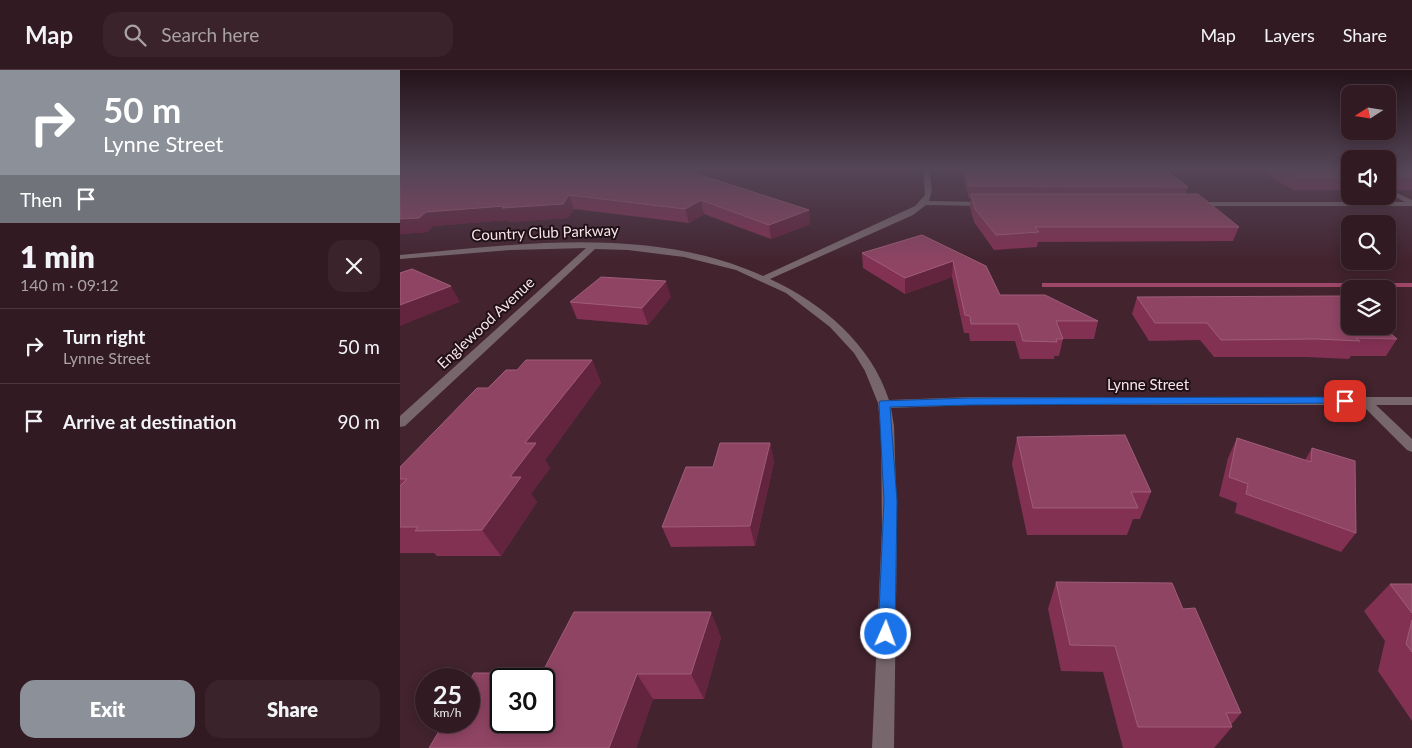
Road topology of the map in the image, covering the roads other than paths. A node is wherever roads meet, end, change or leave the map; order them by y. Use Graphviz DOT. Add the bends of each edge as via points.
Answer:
graph roads {
  1 [pos="927,200"];
  2 [pos="925,203"];
  3 [pos="999,204"];
  4 [pos="1183,204"];
  5 [pos="1412,204"];
  6 [pos="593,246"];
  7 [pos="400,257"];
  8 [pos="764,278"];
  9 [pos="1365,401"];
  10 [pos="1412,401"];
  11 [pos="884,404"];
  12 [pos="400,424"];
  13 [pos="1412,447"];
  14 [pos="883,748"];
  1 -- 2 [label="street"];
  2 -- 3 [label="street"];
  2 -- 8 [label="street" via="910,213"];
  4 -- 5 [label="street"];
  6 -- 7 [label="street, Country Club Parkway"];
  6 -- 8 [label="street, Country Club Parkway" via="682,254 739,268"];
  6 -- 12 [label="street, Englewood Avenue"];
  8 -- 11 [label="street, Country Club Parkway" via="800,298 840,331 873,376"];
  9 -- 10 [label="street, Lynne Street"];
  9 -- 11 [label="street, Lynne Street"];
  9 -- 13 [label="street"];
  11 -- 14 [label="street, Country Club Parkway" via="890,501"];
}
